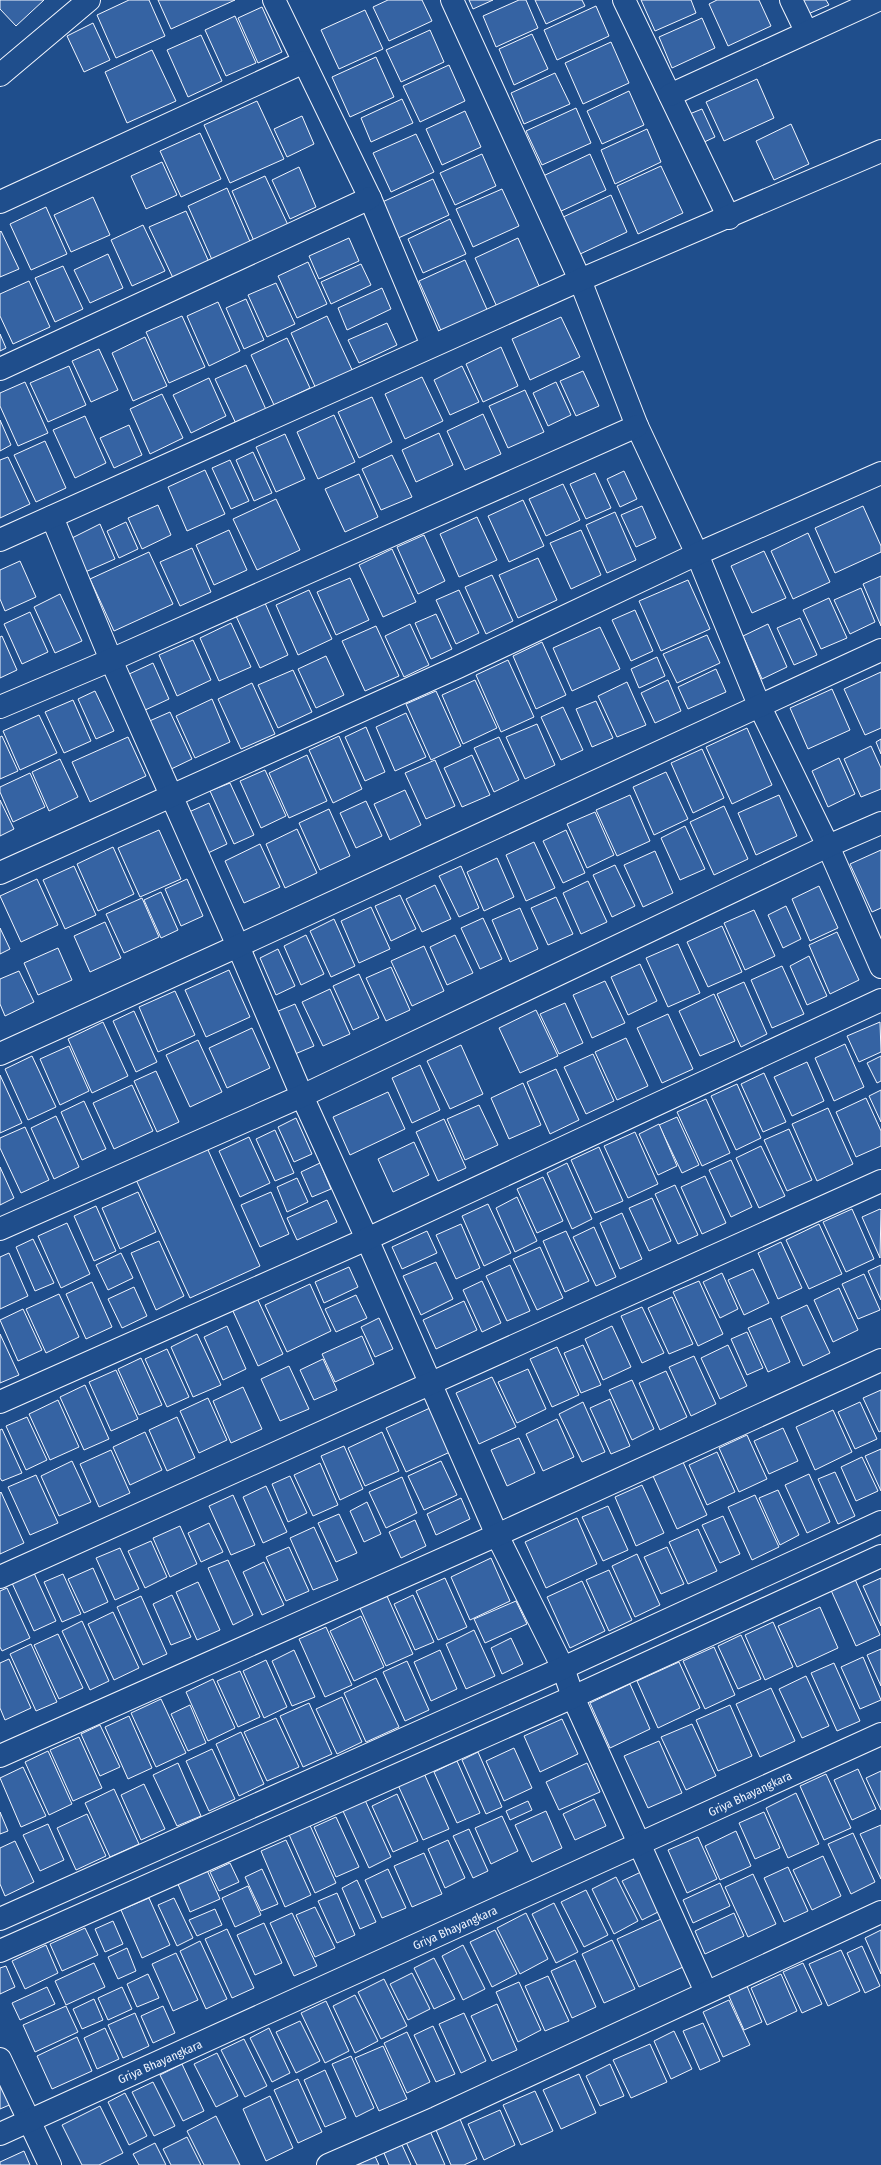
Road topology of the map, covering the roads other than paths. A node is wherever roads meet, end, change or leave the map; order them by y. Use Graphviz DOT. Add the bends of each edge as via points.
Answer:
graph roads {
  1 [pos="89,0"];
  2 [pos="274,0"];
  3 [pos="452,0"];
  4 [pos="624,0"];
  5 [pos="791,0"];
  6 [pos="878,0"];
  7 [pos="806,31"];
  8 [pos="304,62"];
  9 [pos="0,75"];
  10 [pos="670,95"];
  11 [pos="881,151"];
  12 [pos="370,198"];
  13 [pos="0,202"];
  14 [pos="729,218"];
  15 [pos="580,280"];
  16 [pos="432,345"];
  17 [pos="0,369"];
  18 [pos="637,426"];
  19 [pos="881,473"];
  20 [pos="52,517"];
  21 [pos="0,540"];
  22 [pos="697,554"];
  23 [pos="881,650"];
  24 [pos="111,660"];
  25 [pos="759,705"];
  26 [pos="0,707"];
  27 [pos="172,797"];
  28 [pos="881,823"];
  29 [pos="828,846"];
  30 [pos="0,873"];
  31 [pos="238,946"];
  32 [pos="881,967"];
  33 [pos="881,1000"];
  34 [pos="0,1054"];
  35 [pos="302,1096"];
  36 [pos="881,1182"];
  37 [pos="0,1229"];
  38 [pos="367,1239"];
  39 [pos="881,1360"];
  40 [pos="430,1384"];
  41 [pos="0,1402"];
  42 [pos="881,1522"];
  43 [pos="497,1535"];
  44 [pos="881,1556"];
  45 [pos="0,1577"];
  46 [pos="568,1684"];
  47 [pos="881,1734"];
  48 [pos="0,1756"];
  49 [pos="638,1845"];
  50 [pos="881,1912"];
  51 [pos="0,1919"];
  52 [pos="0,1951"];
  53 [pos="706,1992"];
  54 [pos="0,2058"];
  55 [pos="29,2122"];
  56 [pos="0,2134"];
  57 [pos="50,2165"];
  58 [pos="328,2165"];
  1 -- 9 [label="street"];
  2 -- 8 [label="street"];
  3 -- 15 [label="street"];
  4 -- 10 [label="street"];
  5 -- 7 [label="street"];
  6 -- 7 [label="street"];
  7 -- 10 [label="street"];
  8 -- 12 [label="street"];
  8 -- 13 [label="street"];
  10 -- 14 [label="street"];
  11 -- 14 [label="street"];
  12 -- 16 [label="street"];
  12 -- 17 [label="street"];
  14 -- 15 [label="street"];
  15 -- 16 [label="street"];
  15 -- 18 [label="street"];
  16 -- 20 [label="street"];
  18 -- 22 [label="street"];
  18 -- 24 [label="street"];
  19 -- 22 [label="street"];
  20 -- 21 [label="street"];
  20 -- 24 [label="street"];
  22 -- 25 [label="street"];
  22 -- 27 [label="street" via="458,667"];
  23 -- 25 [label="street"];
  24 -- 26 [label="street"];
  24 -- 27 [label="street"];
  25 -- 29 [label="street"];
  25 -- 31 [label="street"];
  27 -- 30 [label="street"];
  27 -- 31 [label="street"];
  28 -- 29 [label="street"];
  29 -- 32 [label="street"];
  29 -- 35 [label="street"];
  31 -- 34 [label="street"];
  31 -- 35 [label="street"];
  33 -- 38 [label="street"];
  35 -- 37 [label="street"];
  35 -- 38 [label="street"];
  36 -- 40 [label="street"];
  38 -- 40 [label="street"];
  38 -- 41 [label="street"];
  39 -- 43 [label="street"];
  40 -- 43 [label="street"];
  40 -- 45 [label="street"];
  42 -- 46 [label="street"];
  43 -- 46 [label="street"];
  43 -- 48 [label="street"];
  44 -- 46 [label="street"];
  46 -- 49 [label="street"];
  46 -- 51 [label="street"];
  46 -- 52 [label="street"];
  47 -- 49 [label="street, Griya Bhayangkara"];
  49 -- 53 [label="street"];
  49 -- 55 [label="street, Griya Bhayangkara"];
  50 -- 53 [label="street"];
  53 -- 58 [label="street" via="436,2118"];
  54 -- 55 [label="street"];
  55 -- 56 [label="street, Griya Bhayangkara"];
  55 -- 57 [label="street"];
}
